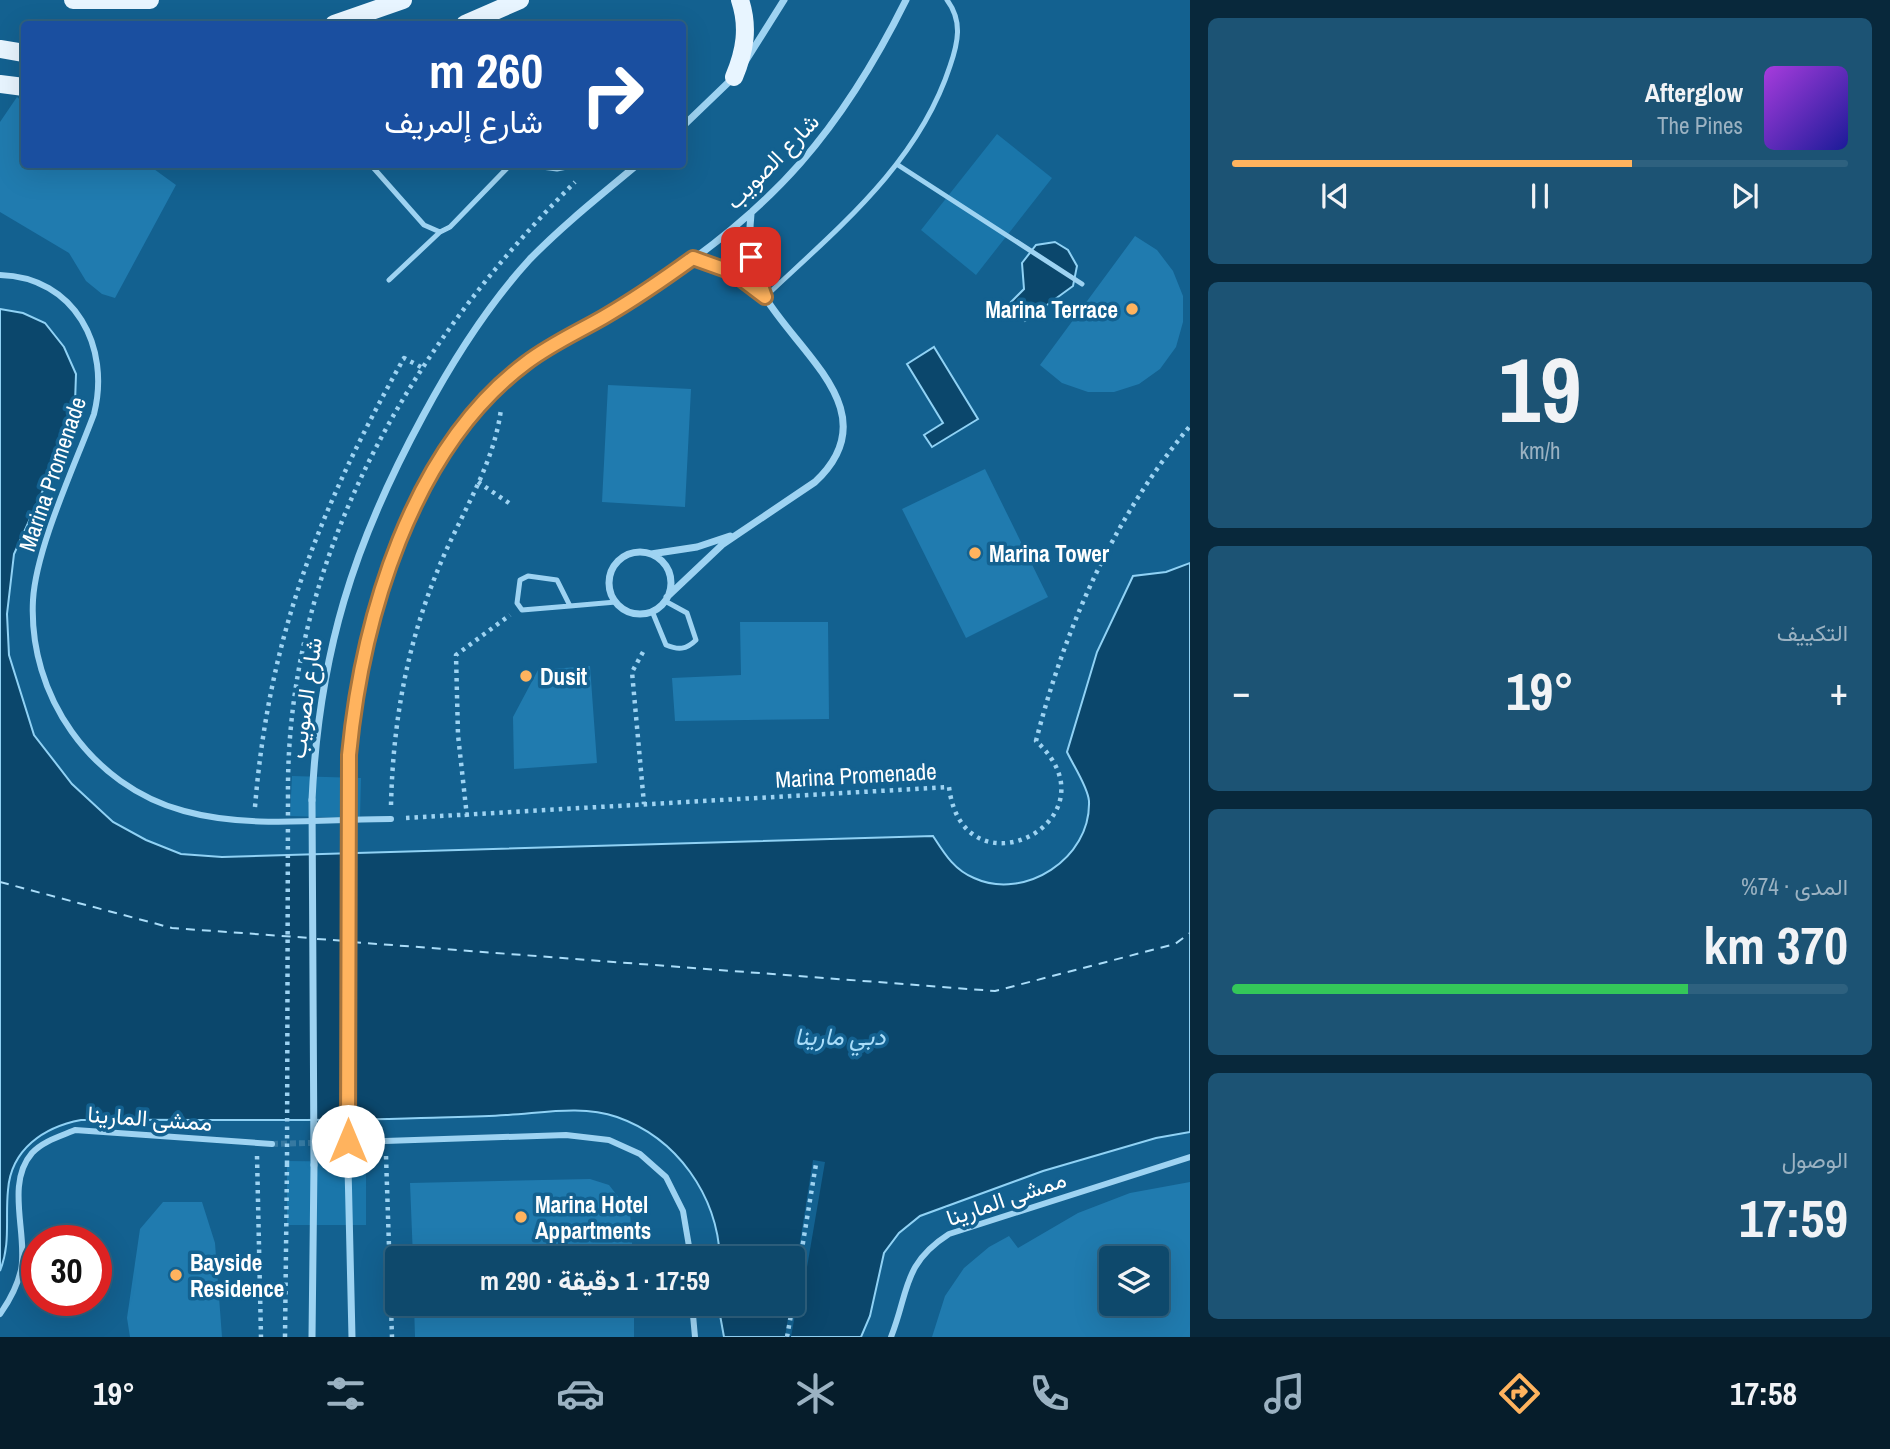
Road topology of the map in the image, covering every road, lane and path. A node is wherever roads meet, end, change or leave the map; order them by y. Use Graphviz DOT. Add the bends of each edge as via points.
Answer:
graph roads {
  1 [pos="73,0"];
  2 [pos="150,0"];
  3 [pos="403,0"];
  4 [pos="520,0"];
  5 [pos="740,0"];
  6 [pos="784,0"];
  7 [pos="906,0"];
  8 [pos="947,0"];
  9 [pos="343,21"];
  10 [pos="474,21"];
  11 [pos="0,49"];
  12 [pos="21,52"];
  13 [pos="734,77"];
  14 [pos="0,84"];
  15 [pos="21,87"];
  16 [pos="686,123"];
  17 [pos="898,165"];
  18 [pos="374,168"];
  19 [pos="507,168"];
  20 [pos="633,168"];
  21 [pos="751,214"];
  22 [pos="440,232"];
  23 [pos="693,258"];
  24 [pos="0,275"];
  25 [pos="389,280"];
  26 [pos="1083,284"];
  27 [pos="765,297"];
  28 [pos="421,367"];
  29 [pos="501,407"];
  30 [pos="1190,426"];
  31 [pos="478,482"];
  32 [pos="509,503"];
  33 [pos="740,532"];
  34 [pos="652,554"];
  35 [pos="666,599"];
  36 [pos="616,602"];
  37 [pos="570,606"];
  38 [pos="519,609"];
  39 [pos="652,611"];
  40 [pos="643,652"];
  41 [pos="288,799"];
  42 [pos="644,804"];
  43 [pos="467,817"];
  44 [pos="391,819"];
  45 [pos="254,820"];
  46 [pos="385,1141"];
  47 [pos="257,1143"];
  48 [pos="272,1144"];
  49 [pos="1190,1157"];
  50 [pos="817,1164"];
  51 [pos="689,1246"];
  52 [pos="803,1246"];
  53 [pos="0,1314"];
  54 [pos="693,1316"];
  55 [pos="791,1316"];
  56 [pos="261,1337"];
  57 [pos="285,1337"];
  58 [pos="312,1337"];
  59 [pos="352,1337"];
  60 [pos="392,1337"];
  61 [pos="695,1337"];
  62 [pos="787,1337"];
  63 [pos="891,1337"];
  1 -- 2 [label="main road"];
  3 -- 9 [label="main road"];
  4 -- 10 [label="main road"];
  5 -- 13 [label="main road" via="746,34"];
  6 -- 13 [label="street"];
  7 -- 21 [label="street, شارع الصويب" via="846,108 803,162"];
  8 -- 17 [label="lane" via="958,25 957,46 933,109"];
  11 -- 12 [label="main road"];
  13 -- 16 [label="street"];
  14 -- 15 [label="main road"];
  17 -- 26 [label="lane"];
  17 -- 27 [label="lane"];
  18 -- 22 [label="lane" via="424,225"];
  19 -- 22 [label="lane"];
  20 -- 58 [label="street, شارع الصويب, bridge" via="563,227 498,297 444,377 363,538 335,623 318,711 312,800"];
  21 -- 23 [label="street, شارع الصويب"];
  21 -- 27 [label="street" via="751,257"];
  22 -- 25 [label="lane"];
  23 -- 27 [label="street" via="732,272"];
  23 -- 59 [label="street, شارع الصويب, bridge" via="624,305 551,345 485,400 422,494 377,598 353,709 348,800"];
  24 -- 45 [label="street, Marina Promenade" via="32,281 71,306 90,335 100,368 94,414 39,564 33,599 40,669 53,702 93,759 121,782 184,811"];
  27 -- 33 [label="street" via="834,389 842,414 842,440 827,471 815,482"];
  28 -- 45 [label="path" via="404,358 348,465 300,576 264,721"];
  29 -- 31 [label="path" via="496,436"];
  30 -- 42 [label="path, Marina Promenade" via="1120,528 1076,614 1036,741 1060,776 1058,806 1043,830 1031,838 1003,844 976,836 956,815 949,787"];
  31 -- 32 [label="path"];
  31 -- 44 [label="path" via="431,587 408,659 394,733"];
  33 -- 34 [label="street" via="697,547"];
  33 -- 35 [label="street"];
  34 -- 35 [label="street" via="670,577"];
  34 -- 36 [label="street" via="631,553 615,564 609,583"];
  35 -- 39 [label="street"];
  35 -- 39 [label="lane" via="687,614 696,640 690,646 666,645"];
  36 -- 37 [label="lane"];
  36 -- 39 [label="street" via="633,613"];
  37 -- 38 [label="lane"];
  37 -- 38 [label="lane" via="558,580 525,576 519,582"];
  38 -- 43 [label="path" via="456,655"];
  40 -- 42 [label="path" via="632,672"];
  41 -- 57 [label="path, bridge"];
  42 -- 43 [label="path, Marina Promenade"];
  43 -- 44 [label="path, Marina Promenade"];
  44 -- 45 [label="street, Marina Promenade"];
  46 -- 51 [label="street" via="566,1135 608,1140 640,1154 666,1177 683,1211"];
  46 -- 60 [label="path"];
  47 -- 48 [label="street, ممشى المارينا"];
  47 -- 53 [label="street, ممشى المارينا" via="75,1130 46,1142 31,1154 23,1172 18,1194 21,1268 13,1295"];
  47 -- 56 [label="path"];
  49 -- 63 [label="street, ممشى المارينا" via="949,1234 915,1263"];
  50 -- 52 [label="path"];
  54 -- 61 [label="street"];
  55 -- 62 [label="path"];
}
